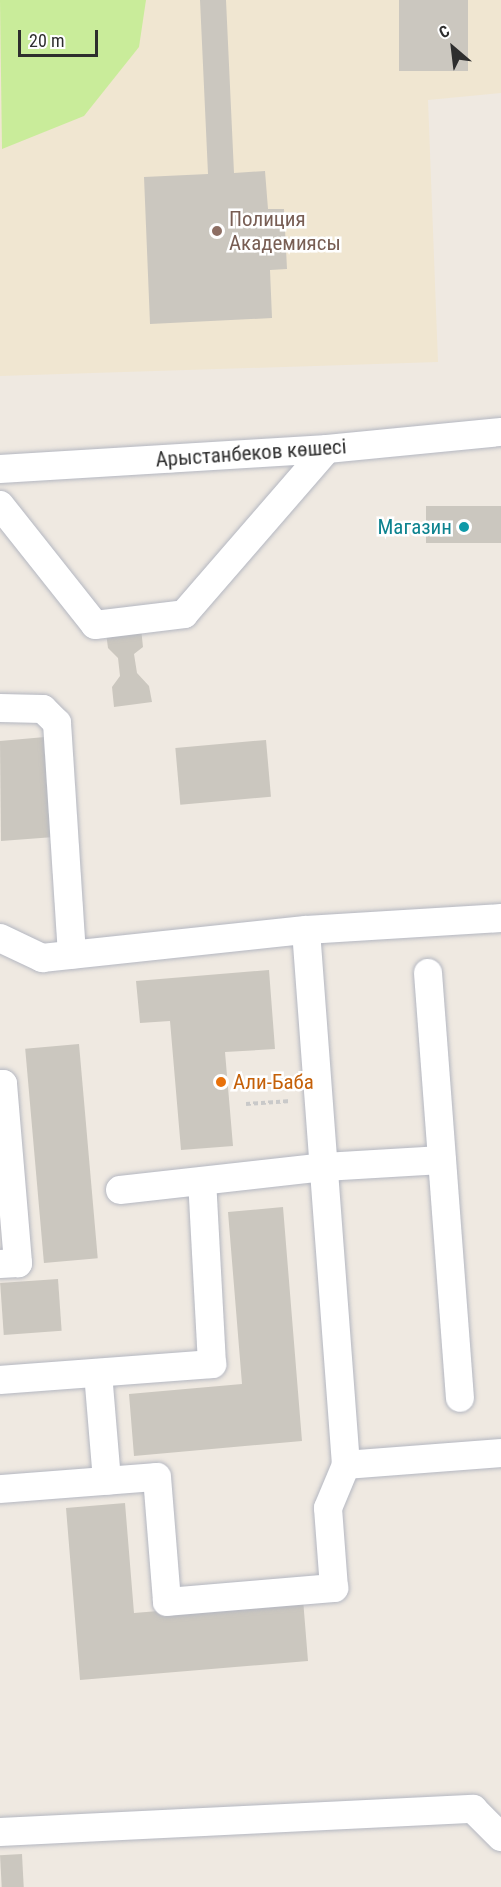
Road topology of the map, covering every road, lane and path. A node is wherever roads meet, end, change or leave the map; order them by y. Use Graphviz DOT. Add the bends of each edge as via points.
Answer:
graph roads {
  1 [pos="501,432"];
  2 [pos="327,449"];
  3 [pos="0,470"];
  4 [pos="0,505"];
  5 [pos="0,708"];
  6 [pos="501,918"];
  7 [pos="306,930"];
  8 [pos="0,938"];
  9 [pos="72,955"];
  10 [pos="428,973"];
  11 [pos="0,1084"];
  12 [pos="319,1100"];
  13 [pos="246,1104"];
  14 [pos="442,1160"];
  15 [pos="324,1167"];
  16 [pos="202,1182"];
  17 [pos="120,1190"];
  18 [pos="0,1264"];
  19 [pos="98,1373"];
  20 [pos="0,1380"];
  21 [pos="460,1398"];
  22 [pos="501,1453"];
  23 [pos="346,1464"];
  24 [pos="107,1480"];
  25 [pos="0,1489"];
  26 [pos="0,1832"];
  27 [pos="501,1837"];
  1 -- 2 [label="street, Арыстанбеков көшесі"];
  2 -- 3 [label="street, Арыстанбеков көшесі"];
  2 -- 4 [label="street" via="184,614 95,625"];
  5 -- 9 [label="street" via="43,709 57,723"];
  6 -- 7 [label="street"];
  7 -- 9 [label="street"];
  7 -- 12 [label="street"];
  8 -- 9 [label="street" via="42,958"];
  10 -- 14 [label="street"];
  11 -- 18 [label="street" via="18,1263"];
  12 -- 13 [label="path"];
  12 -- 15 [label="street"];
  14 -- 15 [label="street"];
  14 -- 21 [label="street"];
  15 -- 16 [label="street"];
  15 -- 23 [label="street"];
  16 -- 17 [label="street"];
  16 -- 19 [label="street" via="212,1364"];
  19 -- 20 [label="street"];
  19 -- 24 [label="street"];
  22 -- 23 [label="street"];
  23 -- 24 [label="street" via="328,1508 334,1588 167,1602 157,1477"];
  24 -- 25 [label="street"];
  26 -- 27 [label="street" via="473,1809"];
}
